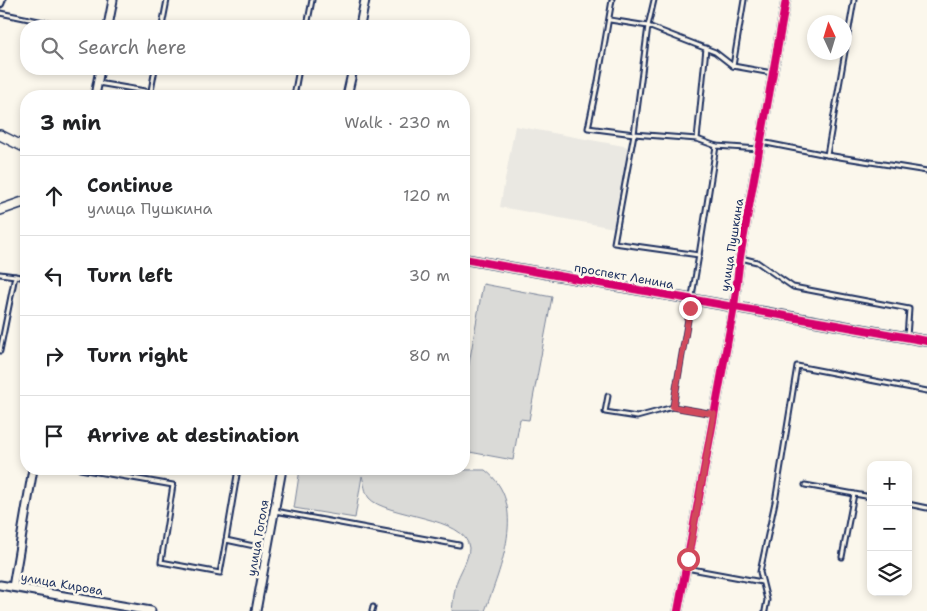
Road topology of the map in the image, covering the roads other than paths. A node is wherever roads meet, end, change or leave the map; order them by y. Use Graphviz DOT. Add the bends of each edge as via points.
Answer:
graph roads {
  1 [pos="113,0"];
  2 [pos="167,0"];
  3 [pos="312,0"];
  4 [pos="365,0"];
  5 [pos="612,0"];
  6 [pos="654,0"];
  7 [pos="744,0"];
  8 [pos="786,0"];
  9 [pos="854,0"];
  10 [pos="0,13"];
  11 [pos="34,20"];
  12 [pos="109,20"];
  13 [pos="163,20"];
  14 [pos="308,20"];
  15 [pos="361,20"];
  16 [pos="609,20"];
  17 [pos="648,26"];
  18 [pos="706,48"];
  19 [pos="733,66"];
  20 [pos="773,74"];
  21 [pos="99,75"];
  22 [pos="154,75"];
  23 [pos="298,75"];
  24 [pos="351,75"];
  25 [pos="97,83"];
  26 [pos="96,90"];
  27 [pos="131,90"];
  28 [pos="151,90"];
  29 [pos="295,90"];
  30 [pos="349,90"];
  31 [pos="634,134"];
  32 [pos="1,135"];
  33 [pos="697,139"];
  34 [pos="0,145"];
  35 [pos="20,145"];
  36 [pos="716,146"];
  37 [pos="760,146"];
  38 [pos="827,155"];
  39 [pos="927,171"];
  40 [pos="20,203"];
  41 [pos="0,210"];
  42 [pos="699,255"];
  43 [pos="740,258"];
  44 [pos="470,260"];
  45 [pos="0,274"];
  46 [pos="15,276"];
  47 [pos="20,277"];
  48 [pos="692,300"];
  49 [pos="734,308"];
  50 [pos="906,337"];
  51 [pos="927,341"];
  52 [pos="0,352"];
  53 [pos="927,391"];
  54 [pos="608,396"];
  55 [pos="673,407"];
  56 [pos="714,414"];
  57 [pos="32,475"];
  58 [pos="115,475"];
  59 [pos="237,475"];
  60 [pos="281,475"];
  61 [pos="805,484"];
  62 [pos="854,494"];
  63 [pos="867,496"];
  64 [pos="912,505"];
  65 [pos="927,508"];
  66 [pos="275,511"];
  67 [pos="226,540"];
  68 [pos="460,545"];
  69 [pos="268,549"];
  70 [pos="842,558"];
  71 [pos="686,568"];
  72 [pos="762,582"];
  73 [pos="0,585"];
  74 [pos="12,587"];
  75 [pos="151,611"];
  76 [pos="256,611"];
  77 [pos="678,611"];
  78 [pos="765,611"];
  1 -- 12 [label="street"];
  2 -- 13 [label="lane"];
  3 -- 14 [label="lane"];
  4 -- 15 [label="street"];
  5 -- 16 [label="lane"];
  6 -- 17 [label="lane"];
  7 -- 19 [label="lane"];
  8 -- 20 [label="street, улица Пушкина"];
  9 -- 38 [label="lane"];
  10 -- 11 [label="lane"];
  16 -- 17 [label="lane"];
  16 -- 31 [label="lane" via="588,128"];
  17 -- 18 [label="lane"];
  17 -- 31 [label="lane"];
  18 -- 19 [label="lane"];
  18 -- 33 [label="lane"];
  19 -- 20 [label="lane"];
  20 -- 37 [label="street, улица Пушкина"];
  21 -- 25 [label="street"];
  22 -- 28 [label="lane"];
  23 -- 29 [label="lane"];
  24 -- 30 [label="street"];
  25 -- 26 [label="street"];
  25 -- 27 [label="lane"];
  31 -- 33 [label="lane"];
  31 -- 42 [label="lane" via="614,243"];
  32 -- 34 [label="street"];
  32 -- 35 [label="street"];
  33 -- 36 [label="lane"];
  36 -- 37 [label="lane"];
  36 -- 42 [label="lane"];
  37 -- 38 [label="lane"];
  37 -- 43 [label="street, улица Пушкина"];
  38 -- 39 [label="lane"];
  40 -- 41 [label="street"];
  42 -- 48 [label="lane"];
  43 -- 49 [label="street, улица Пушкина"];
  43 -- 50 [label="lane" via="757,262 793,287 909,309"];
  44 -- 48 [label="street, проспект Ленина"];
  45 -- 46 [label="lane"];
  46 -- 47 [label="lane"];
  46 -- 52 [label="lane"];
  48 -- 49 [label="street, проспект Ленина"];
  48 -- 55 [label="lane"];
  49 -- 50 [label="street, проспект Ленина"];
  49 -- 56 [label="street, улица Пушкина"];
  50 -- 51 [label="street, проспект Ленина"];
  53 -- 72 [label="lane" via="797,366 760,572"];
  54 -- 55 [label="lane" via="605,412 637,417"];
  55 -- 56 [label="lane"];
  56 -- 71 [label="street, улица Пушкина"];
  57 -- 74 [label="street"];
  58 -- 67 [label="lane" via="173,485 161,562 220,573"];
  59 -- 67 [label="lane"];
  60 -- 66 [label="street, улица Гоголя"];
  61 -- 62 [label="lane"];
  62 -- 63 [label="lane"];
  62 -- 70 [label="lane"];
  64 -- 65 [label="lane"];
  66 -- 68 [label="lane"];
  66 -- 69 [label="street, улица Гоголя"];
  67 -- 69 [label="lane"];
  69 -- 76 [label="street, улица Гоголя"];
  71 -- 72 [label="lane"];
  71 -- 77 [label="street, улица Пушкина"];
  72 -- 78 [label="lane" via="767,600"];
  73 -- 74 [label="street, улица Кирова"];
  74 -- 75 [label="street, улица Кирова"];
}
